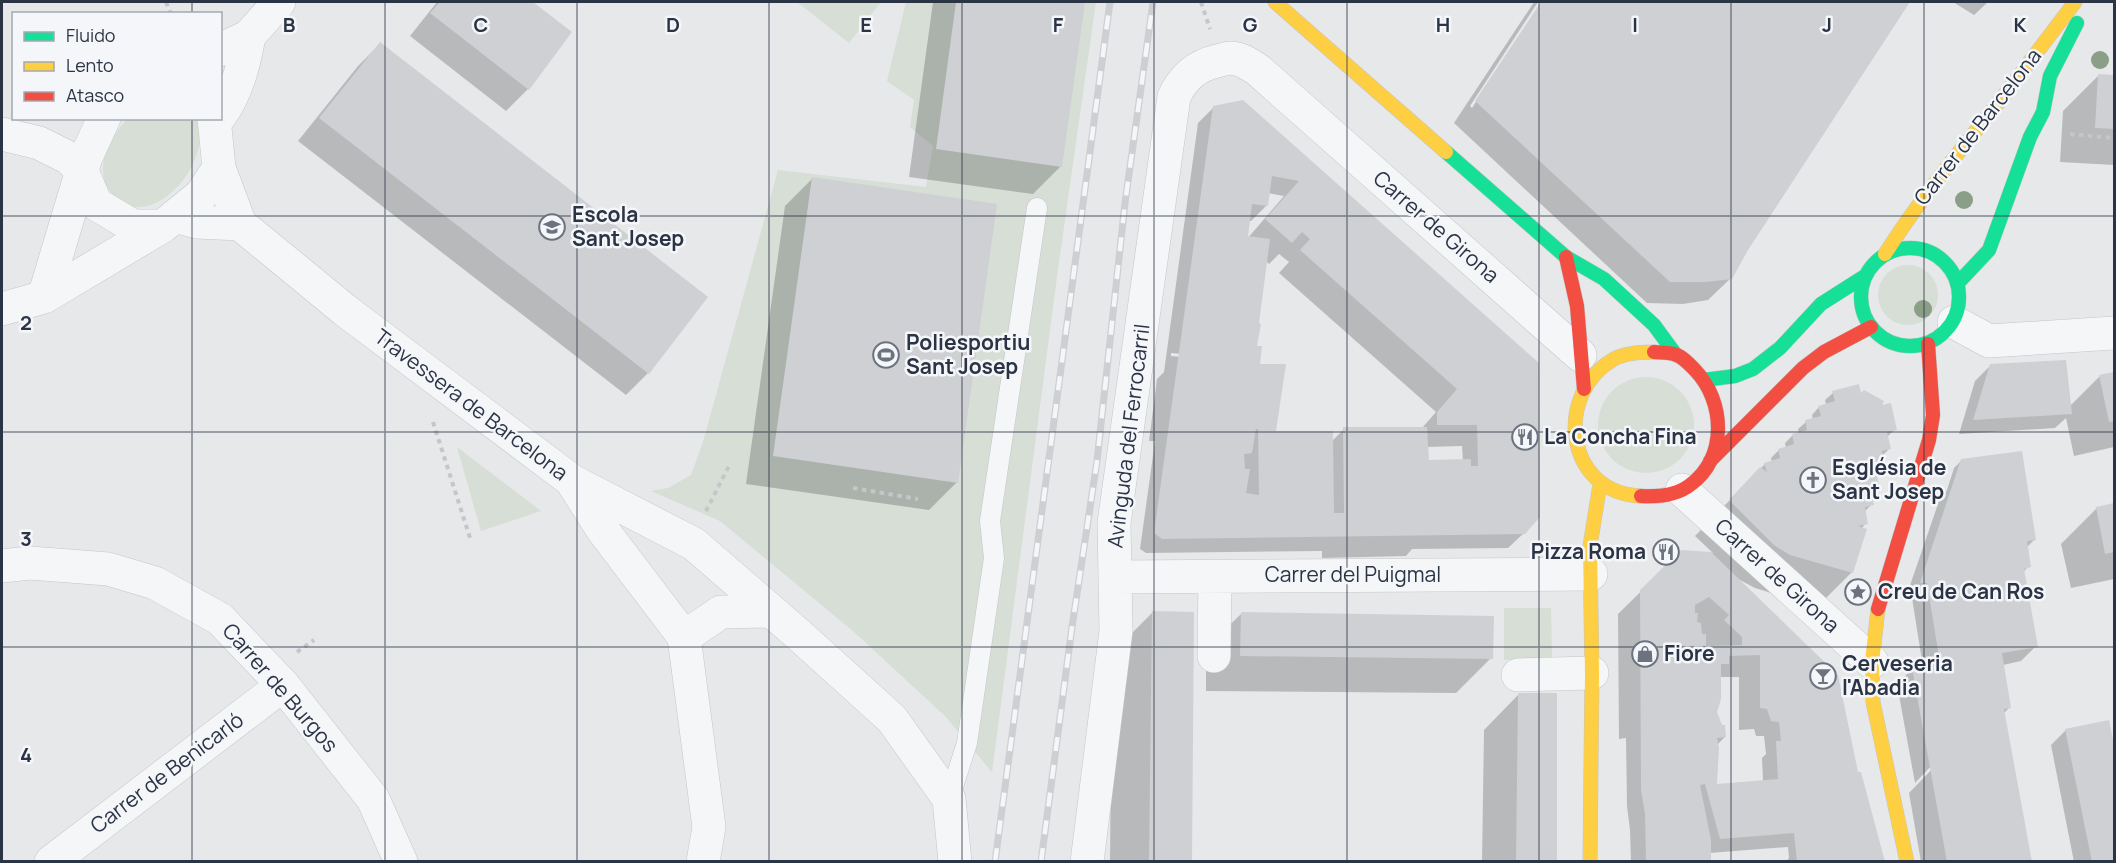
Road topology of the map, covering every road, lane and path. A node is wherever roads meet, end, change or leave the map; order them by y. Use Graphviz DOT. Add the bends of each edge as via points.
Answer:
graph roads {
  1 [pos="279,2"];
  2 [pos="1201,2"];
  3 [pos="1275,2"];
  4 [pos="2075,2"];
  5 [pos="2087,2"];
  6 [pos="1210,30"];
  7 [pos="235,43"];
  8 [pos="1207,63"];
  9 [pos="222,113"];
  10 [pos="103,120"];
  11 [pos="217,120"];
  12 [pos="2,122"];
  13 [pos="33,131"];
  14 [pos="2,134"];
  15 [pos="219,168"];
  16 [pos="82,171"];
  17 [pos="1036,208"];
  18 [pos="169,221"];
  19 [pos="67,222"];
  20 [pos="240,224"];
  21 [pos="1885,254"];
  22 [pos="1566,257"];
  23 [pos="1865,276"];
  24 [pos="1958,283"];
  25 [pos="44,297"];
  26 [pos="2,309"];
  27 [pos="1954,322"];
  28 [pos="1871,327"];
  29 [pos="2115,333"];
  30 [pos="1928,344"];
  31 [pos="1580,355"];
  32 [pos="1676,355"];
  33 [pos="1704,380"];
  34 [pos="1584,389"];
  35 [pos="433,421"];
  36 [pos="1710,460"];
  37 [pos="730,464"];
  38 [pos="571,480"];
  39 [pos="1600,484"];
  40 [pos="853,488"];
  41 [pos="1682,490"];
  42 [pos="918,499"];
  43 [pos="706,512"];
  44 [pos="471,541"];
  45 [pos="2,566"];
  46 [pos="1591,574"];
  47 [pos="1215,576"];
  48 [pos="1115,577"];
  49 [pos="769,611"];
  50 [pos="684,637"];
  51 [pos="314,640"];
  52 [pos="1214,656"];
  53 [pos="1872,662"];
  54 [pos="286,671"];
  55 [pos="1592,673"];
  56 [pos="1518,675"];
  57 [pos="948,799"];
  58 [pos="51,861"];
  59 [pos="401,861"];
  60 [pos="703,861"];
  61 [pos="955,861"];
  62 [pos="1087,861"];
  63 [pos="1590,861"];
  64 [pos="1907,861"];
  1 -- 7 [label="street"];
  2 -- 6 [label="path"];
  3 -- 22 [label="street"];
  4 -- 21 [label="street, Carrer de Barcelona" via="1944,169"];
  5 -- 24 [label="street, Carrer de Barcelona" via="2050,76 2043,112 1989,250"];
  7 -- 9 [label="street" via="244,60 232,100"];
  8 -- 31 [label="street, Carrer de Girona" via="1229,58 1258,70"];
  8 -- 48 [label="street, Avinguda del Ferrocarril" via="1190,72 1174,97 1114,523"];
  10 -- 16 [label="street"];
  11 -- 15 [label="street"];
  12 -- 13 [label="street"];
  13 -- 14 [label="street"];
  13 -- 16 [label="street"];
  13 -- 19 [label="street" via="55,169"];
  15 -- 18 [label="street" via="201,195"];
  15 -- 20 [label="street"];
  16 -- 18 [label="street" via="96,204 133,226"];
  16 -- 19 [label="street"];
  17 -- 57 [label="lane" via="990,521 994,558 967,743"];
  18 -- 20 [label="street"];
  18 -- 25 [label="street"];
  19 -- 25 [label="street"];
  20 -- 38 [label="street, Travessera de Barcelona" via="346,311"];
  21 -- 23 [label="street, Carrer de Barcelona"];
  21 -- 24 [label="street" via="1899,248 1928,250 1952,269"];
  22 -- 31 [label="street" via="1577,306"];
  22 -- 32 [label="street" via="1604,279 1654,325"];
  23 -- 28 [label="street" via="1861,302"];
  23 -- 33 [label="street, Carrer de Barcelona" via="1821,304 1780,348 1753,369"];
  24 -- 27 [label="street" via="1960,303"];
  25 -- 26 [label="street"];
  27 -- 29 [label="street" via="1989,341"];
  27 -- 30 [label="street"];
  28 -- 30 [label="street" via="1896,344"];
  28 -- 36 [label="street" via="1803,368"];
  30 -- 53 [label="street" via="1934,415 1879,601"];
  31 -- 34 [label="street"];
  32 -- 33 [label="street"];
  32 -- 34 [label="street" via="1634,353 1614,359"];
  33 -- 36 [label="street" via="1719,414 1718,436"];
  34 -- 39 [label="street" via="1574,429 1587,468"];
  35 -- 44 [label="path"];
  36 -- 41 [label="street" via="1698,478"];
  37 -- 43 [label="path"];
  38 -- 49 [label="street" via="694,544"];
  38 -- 50 [label="street, Travessera de Barcelona" via="602,529"];
  39 -- 41 [label="street" via="1639,496"];
  39 -- 46 [label="street" via="1590,546"];
  40 -- 42 [label="path"];
  41 -- 53 [label="street, Carrer de Girona"];
  45 -- 54 [label="street, Carrer de Burgos" via="30,563 108,569 155,583 220,619"];
  46 -- 47 [label="street, Carrer del Puigmal"];
  46 -- 55 [label="street"];
  47 -- 48 [label="street, Carrer del Puigmal"];
  47 -- 52 [label="street"];
  48 -- 62 [label="street, Avinguda del Ferrocarril" via="1116,631"];
  49 -- 50 [label="street" via="721,612"];
  49 -- 57 [label="street" via="892,719"];
  50 -- 60 [label="street, Travessera de Barcelona" via="709,828"];
  51 -- 54 [label="path"];
  53 -- 64 [label="street" via="1873,702"];
  54 -- 58 [label="street, Carrer de Benicarló"];
  54 -- 59 [label="street, Carrer de Burgos" via="372,799"];
  55 -- 56 [label="street"];
  55 -- 63 [label="street"];
  57 -- 61 [label="street"];
}
